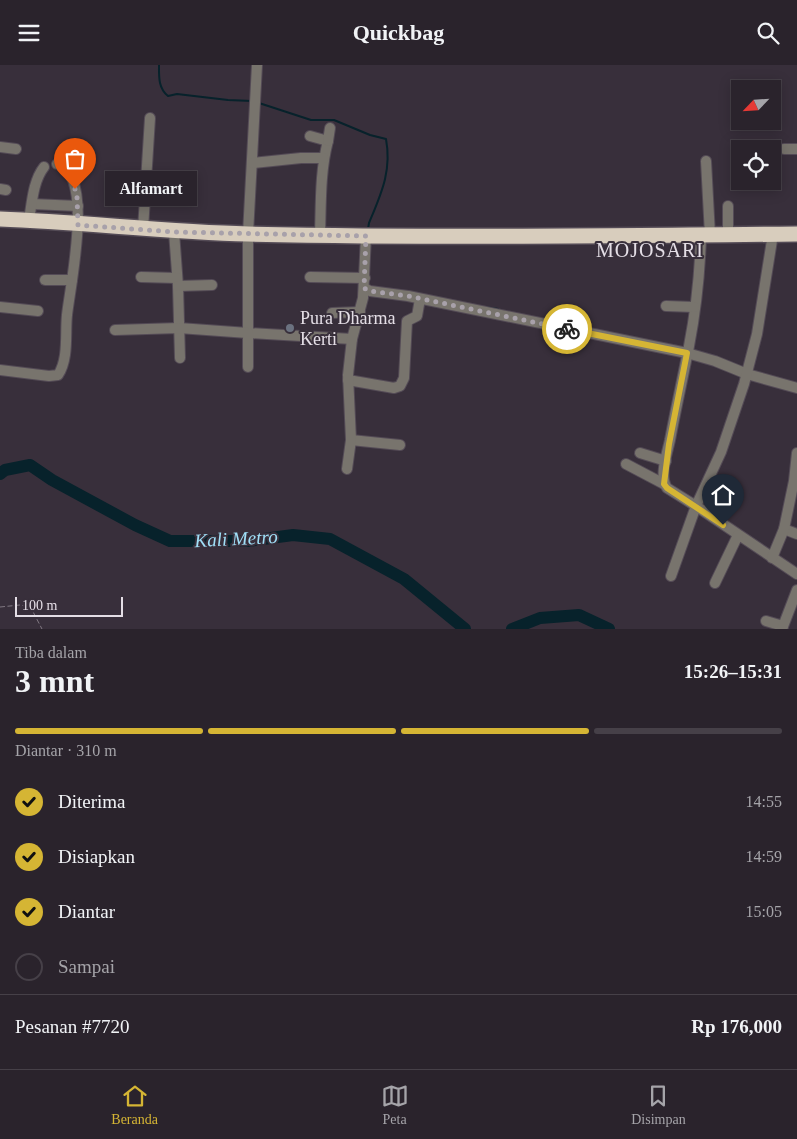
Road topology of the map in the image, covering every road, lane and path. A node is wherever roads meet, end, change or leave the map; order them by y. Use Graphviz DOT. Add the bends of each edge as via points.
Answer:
graph roads {
  1 [pos="257,65"];
  2 [pos="150,118"];
  3 [pos="330,128"];
  4 [pos="310,136"];
  5 [pos="328,141"];
  6 [pos="0,147"];
  7 [pos="16,149"];
  8 [pos="784,149"];
  9 [pos="797,149"];
  10 [pos="324,158"];
  11 [pos="706,161"];
  12 [pos="252,163"];
  13 [pos="57,164"];
  14 [pos="44,167"];
  15 [pos="32,204"];
  16 [pos="728,206"];
  17 [pos="78,207"];
  18 [pos="0,219"];
  19 [pos="29,220"];
  20 [pos="78,225"];
  21 [pos="143,229"];
  22 [pos="174,232"];
  23 [pos="248,234"];
  24 [pos="797,234"];
  25 [pos="320,235"];
  26 [pos="706,235"];
  27 [pos="728,235"];
  28 [pos="773,235"];
  29 [pos="369,236"];
  30 [pos="141,277"];
  31 [pos="310,277"];
  32 [pos="44,280"];
  33 [pos="72,280"];
  34 [pos="177,282"];
  35 [pos="364,283"];
  36 [pos="212,285"];
  37 [pos="420,299"];
  38 [pos="666,306"];
  39 [pos="0,307"];
  40 [pos="694,307"];
  41 [pos="38,311"];
  42 [pos="360,312"];
  43 [pos="332,313"];
  44 [pos="178,328"];
  45 [pos="115,330"];
  46 [pos="248,333"];
  47 [pos="352,339"];
  48 [pos="688,350"];
  49 [pos="180,358"];
  50 [pos="248,367"];
  51 [pos="0,370"];
  52 [pos="747,371"];
  53 [pos="348,380"];
  54 [pos="797,388"];
  55 [pos="352,440"];
  56 [pos="400,445"];
  57 [pos="640,453"];
  58 [pos="797,453"];
  59 [pos="666,461"];
  60 [pos="626,464"];
  61 [pos="346,469"];
  62 [pos="664,484"];
  63 [pos="696,506"];
  64 [pos="784,529"];
  65 [pos="797,534"];
  66 [pos="738,535"];
  67 [pos="772,558"];
  68 [pos="797,574"];
  69 [pos="671,576"];
  70 [pos="714,583"];
  71 [pos="797,590"];
  72 [pos="0,607"];
  73 [pos="766,621"];
  74 [pos="783,627"];
  75 [pos="42,629"];
  1 -- 12 [label="street"];
  2 -- 21 [label="street"];
  3 -- 5 [label="street"];
  4 -- 5 [label="street"];
  5 -- 10 [label="street"];
  6 -- 7 [label="street"];
  8 -- 9 [label="street"];
  10 -- 12 [label="street"];
  10 -- 25 [label="street"];
  11 -- 26 [label="street"];
  12 -- 23 [label="street"];
  13 -- 17 [label="street" via="68,170"];
  14 -- 15 [label="street"];
  15 -- 17 [label="street"];
  15 -- 19 [label="street"];
  16 -- 27 [label="street"];
  17 -- 20 [label="street"];
  18 -- 19 [label="highway"];
  19 -- 20 [label="highway"];
  20 -- 21 [label="highway"];
  20 -- 33 [label="street"];
  21 -- 22 [label="highway"];
  22 -- 23 [label="highway"];
  22 -- 34 [label="street"];
  23 -- 25 [label="highway"];
  23 -- 46 [label="street"];
  24 -- 28 [label="highway"];
  25 -- 29 [label="highway"];
  26 -- 27 [label="highway"];
  26 -- 29 [label="highway"];
  26 -- 40 [label="street"];
  27 -- 28 [label="highway"];
  28 -- 52 [label="street" via="757,335"];
  29 -- 35 [label="street"];
  30 -- 34 [label="street"];
  31 -- 35 [label="street"];
  32 -- 33 [label="street"];
  33 -- 51 [label="street" via="64,357 58,375"];
  34 -- 36 [label="street"];
  34 -- 44 [label="street"];
  35 -- 37 [label="street" via="370,291"];
  35 -- 42 [label="street"];
  37 -- 48 [label="street"];
  37 -- 53 [label="street" via="417,316 407,321 404,378 400,386 394,388"];
  38 -- 40 [label="street"];
  39 -- 41 [label="street"];
  40 -- 48 [label="street"];
  42 -- 43 [label="street"];
  42 -- 47 [label="street"];
  44 -- 45 [label="street"];
  44 -- 46 [label="street"];
  44 -- 49 [label="street"];
  46 -- 47 [label="street"];
  46 -- 50 [label="street"];
  47 -- 53 [label="street"];
  48 -- 52 [label="street"];
  48 -- 59 [label="street"];
  52 -- 54 [label="street"];
  52 -- 63 [label="street" via="721,453"];
  53 -- 55 [label="street"];
  55 -- 56 [label="street"];
  55 -- 61 [label="street"];
  57 -- 59 [label="street"];
  58 -- 64 [label="street"];
  59 -- 62 [label="street"];
  60 -- 62 [label="street"];
  62 -- 63 [label="street"];
  63 -- 66 [label="street"];
  63 -- 69 [label="street"];
  64 -- 65 [label="street"];
  64 -- 67 [label="street"];
  66 -- 67 [label="street"];
  66 -- 70 [label="street"];
  67 -- 68 [label="street"];
  71 -- 74 [label="street"];
  72 -- 75 [label="path" via="30,606"];
  73 -- 74 [label="street"];
}
